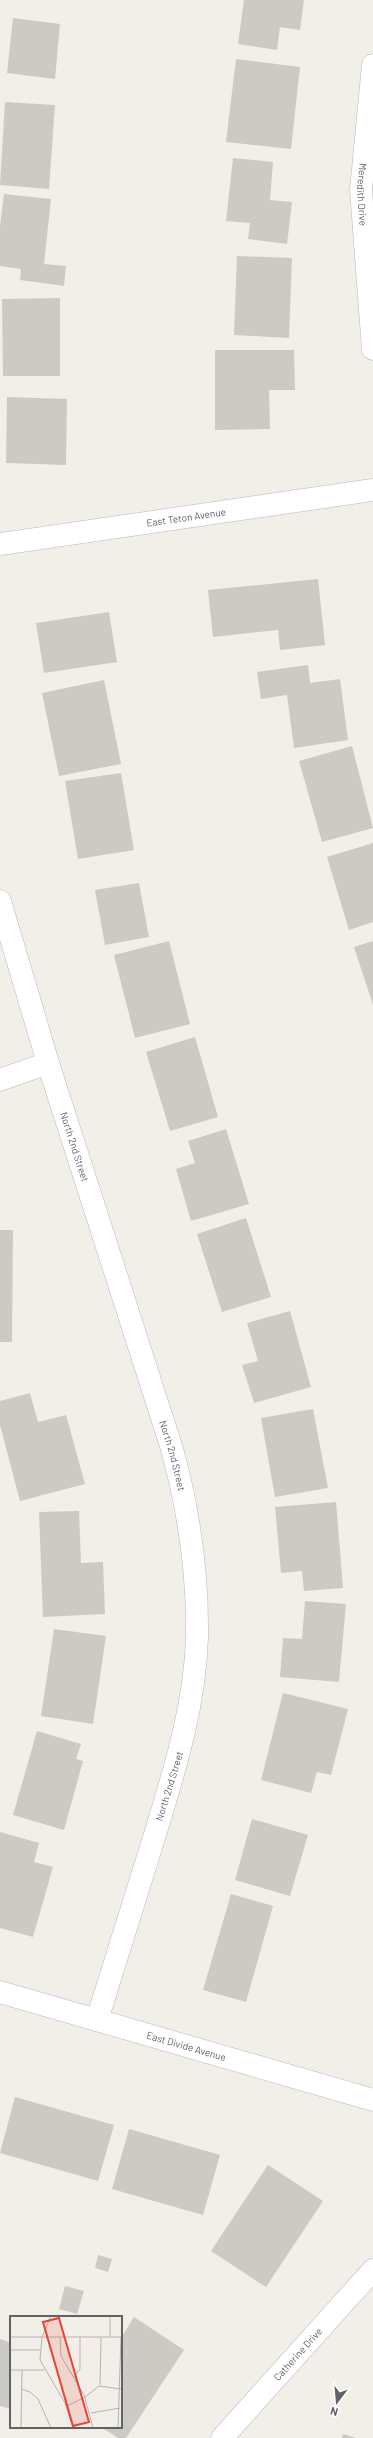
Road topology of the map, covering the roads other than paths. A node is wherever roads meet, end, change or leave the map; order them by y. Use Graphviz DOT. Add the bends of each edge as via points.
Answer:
graph roads {
  1 [pos="373,64"];
  2 [pos="373,349"];
  3 [pos="373,490"];
  4 [pos="0,544"];
  5 [pos="0,901"];
  6 [pos="48,1063"];
  7 [pos="0,1080"];
  8 [pos="0,1992"];
  9 [pos="97,2020"];
  10 [pos="373,2100"];
  11 [pos="373,2270"];
  12 [pos="222,2438"];
  1 -- 2 [label="street, Meredith Drive" via="360,190"];
  3 -- 4 [label="street, East Teton Avenue"];
  5 -- 6 [label="street, North 2nd Street"];
  6 -- 7 [label="street"];
  6 -- 9 [label="street, North 2nd Street" via="172,1449 183,1490 196,1585 197,1639 180,1753"];
  8 -- 9 [label="street, East Divide Avenue"];
  9 -- 10 [label="street, East Divide Avenue"];
  11 -- 12 [label="street, Catherine Drive"];
}
